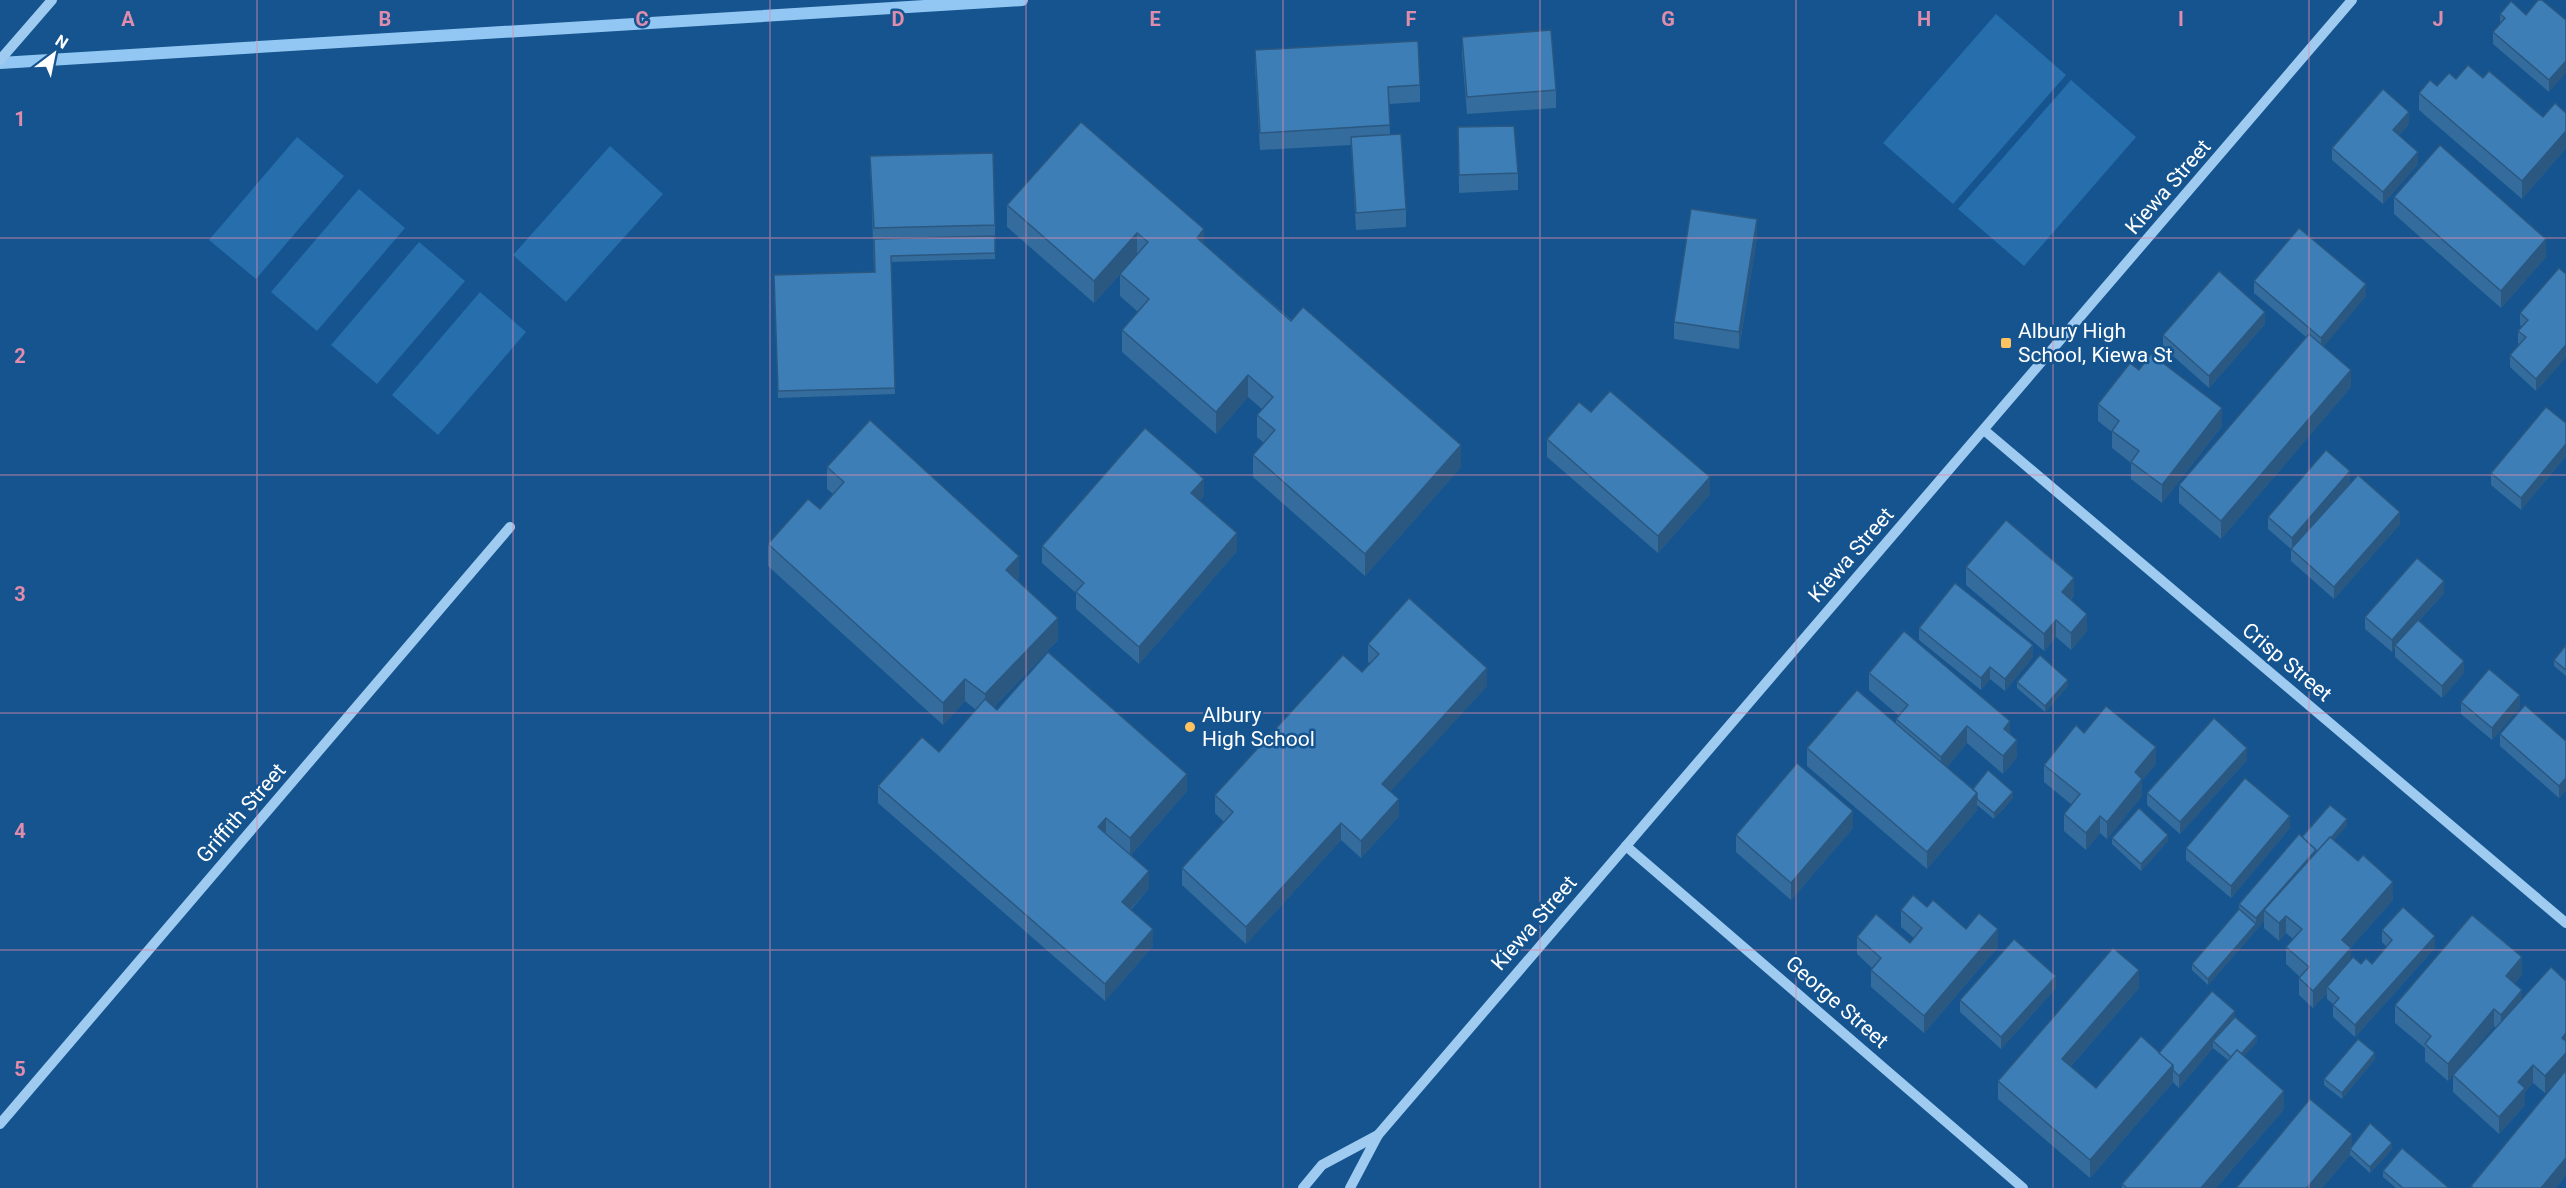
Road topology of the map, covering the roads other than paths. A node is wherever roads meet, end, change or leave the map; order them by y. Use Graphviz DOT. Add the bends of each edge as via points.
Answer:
graph roads {
  1 [pos="52,0"];
  2 [pos="2352,0"];
  3 [pos="0,60"];
  4 [pos="1984,430"];
  5 [pos="510,527"];
  6 [pos="1626,846"];
  7 [pos="2566,923"];
  8 [pos="0,1124"];
  9 [pos="1378,1135"];
  10 [pos="1303,1188"];
  11 [pos="1350,1188"];
  12 [pos="2023,1188"];
  1 -- 3 [label="street"];
  2 -- 4 [label="street, Kiewa Street"];
  4 -- 6 [label="street, Kiewa Street"];
  4 -- 7 [label="street, Crisp Street"];
  5 -- 8 [label="street, Griffith Street"];
  6 -- 9 [label="street, Kiewa Street"];
  6 -- 12 [label="street, George Street"];
  9 -- 10 [label="street, Kiewa Street" via="1322,1165"];
  9 -- 11 [label="street, Kiewa Street"];
}
